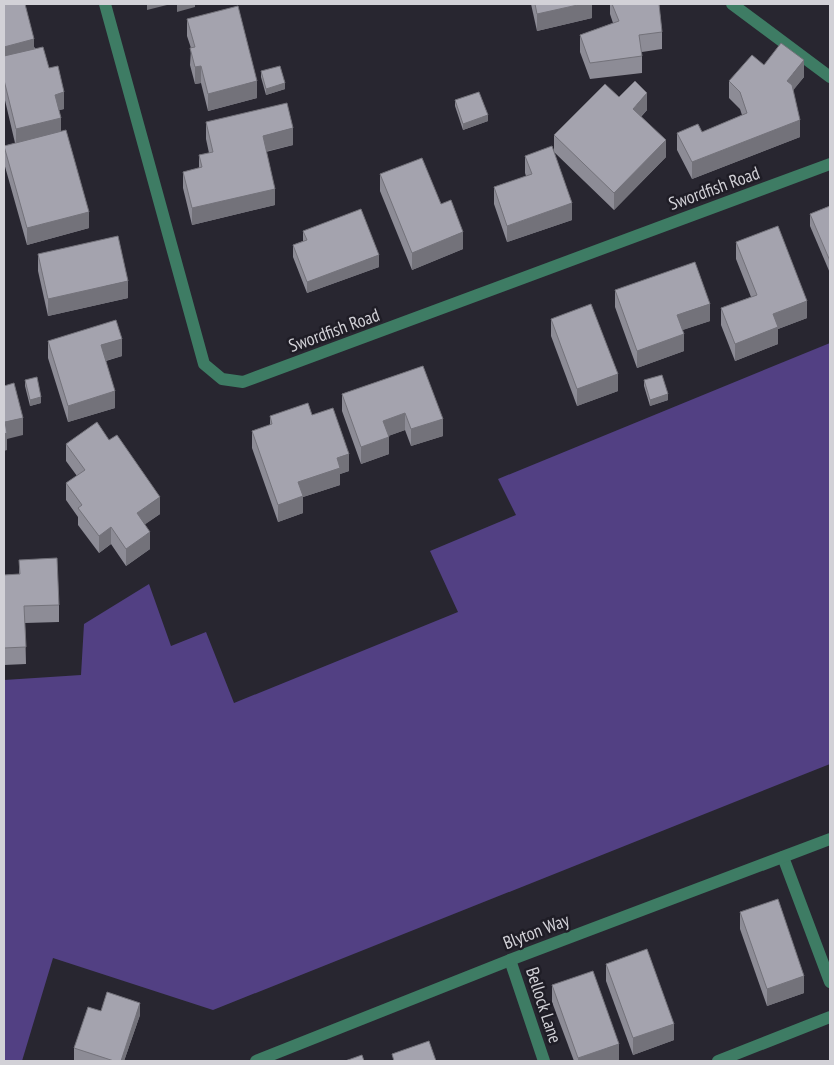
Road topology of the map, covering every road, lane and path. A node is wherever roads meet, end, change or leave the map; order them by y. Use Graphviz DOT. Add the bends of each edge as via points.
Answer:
graph roads {
  1 [pos="105,4"];
  2 [pos="732,4"];
  3 [pos="830,76"];
  4 [pos="830,164"];
  5 [pos="830,839"];
  6 [pos="783,857"];
  7 [pos="510,960"];
  8 [pos="830,982"];
  9 [pos="830,1017"];
  10 [pos="256,1061"];
  11 [pos="544,1061"];
  12 [pos="718,1061"];
  1 -- 4 [label="street, Swordfish Road" via="204,364 222,379 243,382"];
  2 -- 3 [label="street"];
  5 -- 6 [label="street, Blyton Way"];
  6 -- 7 [label="street, Blyton Way"];
  6 -- 8 [label="street"];
  7 -- 10 [label="street, Blyton Way"];
  7 -- 11 [label="street, Bellock Lane"];
  9 -- 12 [label="street"];
}
